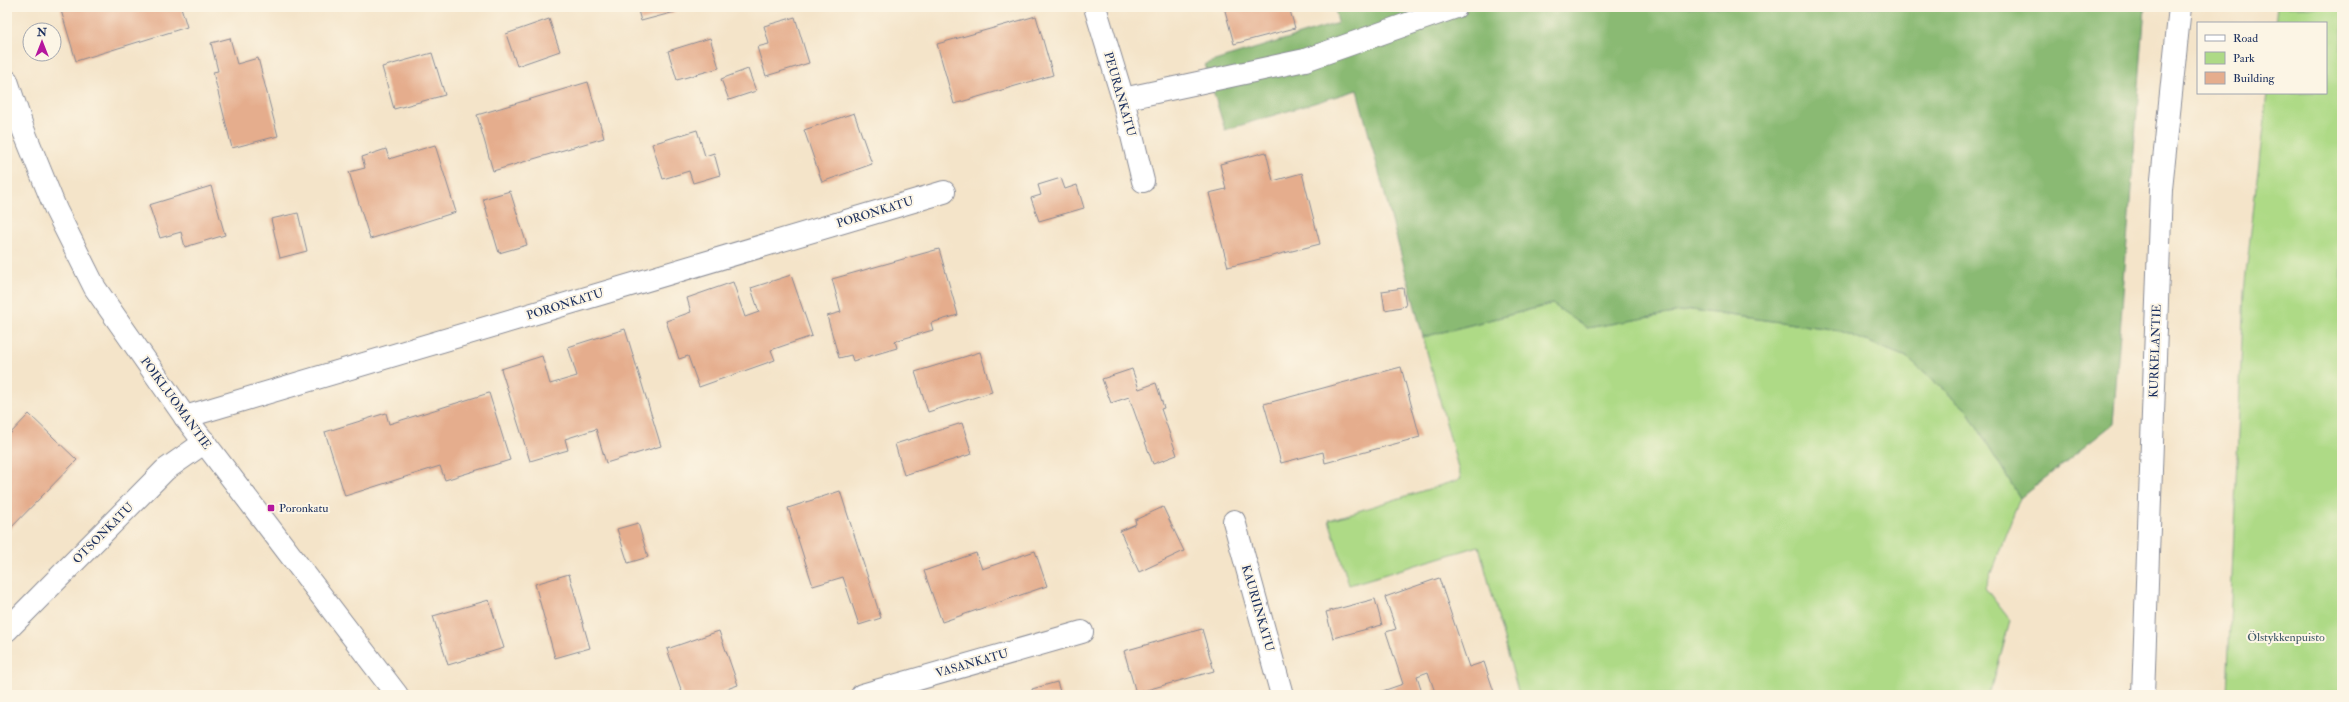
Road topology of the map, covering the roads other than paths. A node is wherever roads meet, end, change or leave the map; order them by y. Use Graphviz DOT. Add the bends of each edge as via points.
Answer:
graph roads {
  1 [pos="1095,7"];
  2 [pos="1456,7"];
  3 [pos="2180,7"];
  4 [pos="7,80"];
  5 [pos="1123,99"];
  6 [pos="1143,181"];
  7 [pos="944,192"];
  8 [pos="185,417"];
  9 [pos="205,442"];
  10 [pos="1234,521"];
  11 [pos="7,630"];
  12 [pos="1082,632"];
  13 [pos="397,695"];
  14 [pos="862,695"];
  15 [pos="1282,695"];
  16 [pos="2142,695"];
  1 -- 5 [label="street, PEURANKATU"];
  2 -- 5 [label="street" via="1305,60"];
  3 -- 16 [label="street, KURKELANTIE" via="2161,189"];
  4 -- 8 [label="street, POIKLUOMANTIE" via="23,129 56,210 95,288"];
  5 -- 6 [label="street, PEURANKATU"];
  7 -- 8 [label="street, PORONKATU"];
  8 -- 9 [label="street, POIKLUOMANTIE"];
  9 -- 11 [label="street, OTSONKATU" via="165,470"];
  9 -- 13 [label="street, POIKLUOMANTIE"];
  10 -- 15 [label="street, KAURIINKATU"];
  12 -- 14 [label="street, VASANKATU"];
}
